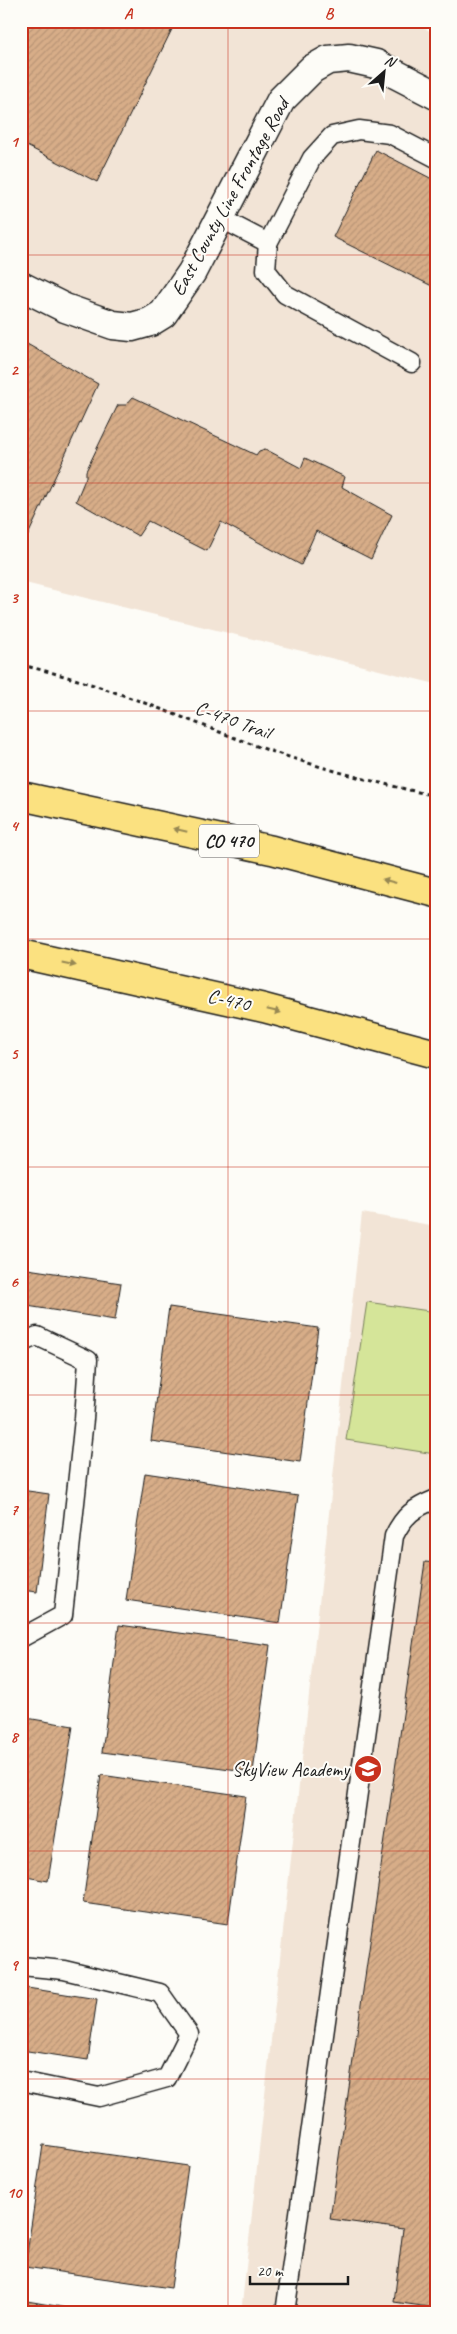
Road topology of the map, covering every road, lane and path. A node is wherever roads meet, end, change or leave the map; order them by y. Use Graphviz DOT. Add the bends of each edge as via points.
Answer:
graph roads {
  1 [pos="436,95"];
  2 [pos="436,158"];
  3 [pos="220,218"];
  4 [pos="268,243"];
  5 [pos="21,286"];
  6 [pos="412,362"];
  7 [pos="21,665"];
  8 [pos="21,796"];
  9 [pos="436,796"];
  10 [pos="436,893"];
  11 [pos="21,954"];
  12 [pos="436,1054"];
  13 [pos="21,1343"];
  14 [pos="436,1500"];
  15 [pos="21,1638"];
  16 [pos="21,1966"];
  17 [pos="21,2081"];
  18 [pos="285,2313"];
  1 -- 3 [label="street, East County Line Frontage Road" via="376,64 349,58 328,60 312,69 281,100"];
  2 -- 4 [label="lane" via="390,134 359,130 332,136 312,158"];
  3 -- 4 [label="lane"];
  3 -- 5 [label="street, East County Line Frontage Road" via="192,272 163,314 150,322 132,327 112,325 65,308"];
  4 -- 6 [label="lane" via="266,270 285,294"];
  7 -- 9 [label="path, C-470 Trail" via="122,695 263,748"];
  10 -- 8 [label="highway, CO 470, one-way" via="272,850"];
  11 -- 12 [label="highway, C-470, one-way" via="256,1006"];
  13 -- 15 [label="lane" via="37,1336 88,1360 63,1615"];
  14 -- 18 [label="lane" via="420,1505 402,1520 394,1536"];
  16 -- 17 [label="lane" via="64,1970 160,1993 189,2034 167,2078 150,2083 98,2097"];
}
